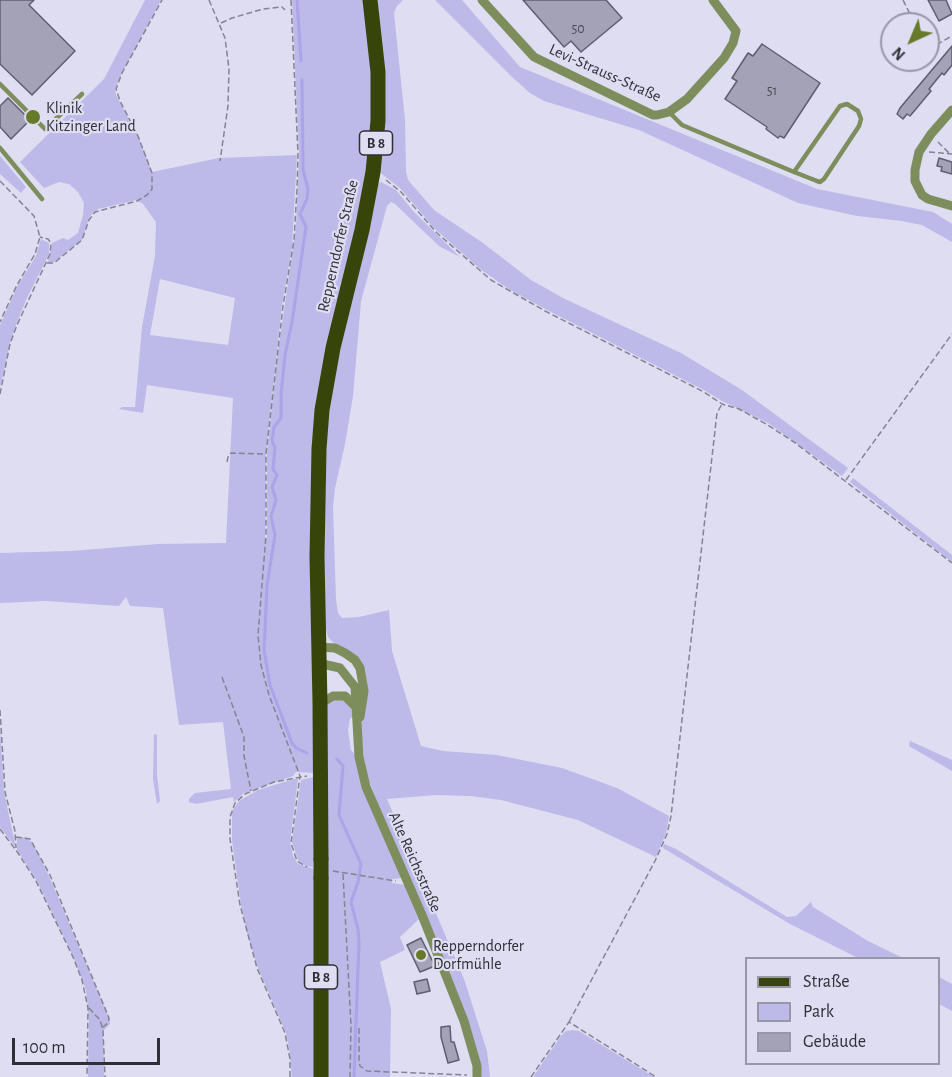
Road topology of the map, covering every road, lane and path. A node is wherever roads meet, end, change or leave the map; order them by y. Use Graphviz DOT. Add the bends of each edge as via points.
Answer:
graph roads {
  1 [pos="162,0"];
  2 [pos="209,0"];
  3 [pos="291,0"];
  4 [pos="370,0"];
  5 [pos="482,0"];
  6 [pos="713,0"];
  7 [pos="285,10"];
  8 [pos="220,24"];
  9 [pos="0,84"];
  10 [pos="82,94"];
  11 [pos="952,110"];
  12 [pos="669,112"];
  13 [pos="931,134"];
  14 [pos="0,148"];
  15 [pos="920,152"];
  16 [pos="951,153"];
  17 [pos="220,162"];
  18 [pos="373,172"];
  19 [pos="794,172"];
  20 [pos="0,180"];
  21 [pos="42,199"];
  22 [pos="952,206"];
  23 [pos="40,237"];
  24 [pos="47,263"];
  25 [pos="0,322"];
  26 [pos="952,334"];
  27 [pos="0,394"];
  28 [pos="722,404"];
  29 [pos="266,454"];
  30 [pos="227,462"];
  31 [pos="845,481"];
  32 [pos="952,563"];
  33 [pos="318,655"];
  34 [pos="222,677"];
  35 [pos="320,704"];
  36 [pos="356,707"];
  37 [pos="0,710"];
  38 [pos="358,725"];
  39 [pos="300,776"];
  40 [pos="251,792"];
  41 [pos="0,829"];
  42 [pos="16,837"];
  43 [pos="16,850"];
  44 [pos="320,869"];
  45 [pos="343,873"];
  46 [pos="407,883"];
  47 [pos="88,1008"];
  48 [pos="569,1022"];
  49 [pos="102,1028"];
  50 [pos="360,1028"];
  51 [pos="477,1076"];
  52 [pos="87,1077"];
  53 [pos="105,1077"];
  54 [pos="290,1077"];
  55 [pos="321,1077"];
  56 [pos="350,1077"];
  57 [pos="531,1077"];
  58 [pos="656,1077"];
  1 -- 24 [label="path" via="116,89 152,172 152,189 137,201 95,212 82,240 54,263"];
  2 -- 8 [label="path"];
  3 -- 29 [label="path" via="297,189"];
  4 -- 18 [label="main road, Repperndorfer Straße / B 8" via="378,72"];
  5 -- 12 [label="street, Levi-Strauss-Straße" via="525,49 545,64 653,115"];
  6 -- 12 [label="street, Levi-Strauss-Straße" via="735,31 733,43 687,99"];
  7 -- 8 [label="path" via="263,9"];
  8 -- 17 [label="path" via="229,69"];
  9 -- 10 [label="lane" via="45,129"];
  11 -- 13 [label="street"];
  12 -- 19 [label="lane, Levi-Strauss-Straße" via="682,125"];
  13 -- 15 [label="street"];
  13 -- 16 [label="path"];
  14 -- 21 [label="lane"];
  15 -- 16 [label="path"];
  15 -- 22 [label="street" via="915,170 918,188 928,199"];
  18 -- 28 [label="path" via="393,184 437,233 491,280"];
  18 -- 33 [label="main road, Repperndorfer Straße / B 8" via="327,377 317,499"];
  19 -- 19 [label="lane, Levi-Strauss-Straße" via="840,106 847,104 858,111 859,126 822,181"];
  20 -- 23 [label="path" via="34,216"];
  23 -- 24 [label="path" via="51,243"];
  23 -- 25 [label="path"];
  24 -- 27 [label="path" via="10,344"];
  26 -- 31 [label="path"];
  28 -- 31 [label="path" via="766,424"];
  28 -- 48 [label="path" via="717,420 672,816 655,861"];
  29 -- 30 [label="path" via="236,452"];
  29 -- 39 [label="path" via="259,649 269,695"];
  31 -- 32 [label="path"];
  33 -- 35 [label="main road, B 8"];
  33 -- 36 [label="street, Alte Reichsstraße" via="347,675 355,687"];
  33 -- 38 [label="street, Alte Reichsstraße" via="335,648 360,668 364,691"];
  34 -- 40 [label="path" via="244,737"];
  35 -- 36 [label="street" via="333,696 345,696"];
  35 -- 44 [label="main road, B 8"];
  36 -- 38 [label="street, Alte Reichsstraße"];
  37 -- 42 [label="path" via="5,792"];
  38 -- 46 [label="street, Alte Reichsstraße" via="358,757 366,787"];
  39 -- 40 [label="path"];
  39 -- 44 [label="path" via="291,843 297,861"];
  40 -- 54 [label="path" via="235,804 230,817 230,839 252,952 285,1033"];
  41 -- 43 [label="path"];
  42 -- 43 [label="path"];
  42 -- 49 [label="path" via="30,839 50,875 109,1018"];
  43 -- 47 [label="path" via="36,881 73,957"];
  44 -- 45 [label="path"];
  44 -- 55 [label="main road, B 8"];
  45 -- 46 [label="path"];
  45 -- 56 [label="path"];
  46 -- 51 [label="street, Alte Reichsstraße" via="464,1021"];
  47 -- 49 [label="path" via="96,1014"];
  47 -- 52 [label="path"];
  48 -- 57 [label="path"];
  48 -- 58 [label="path"];
  49 -- 53 [label="path"];
  50 -- 51 [label="path" via="359,1062 367,1071"];
}
